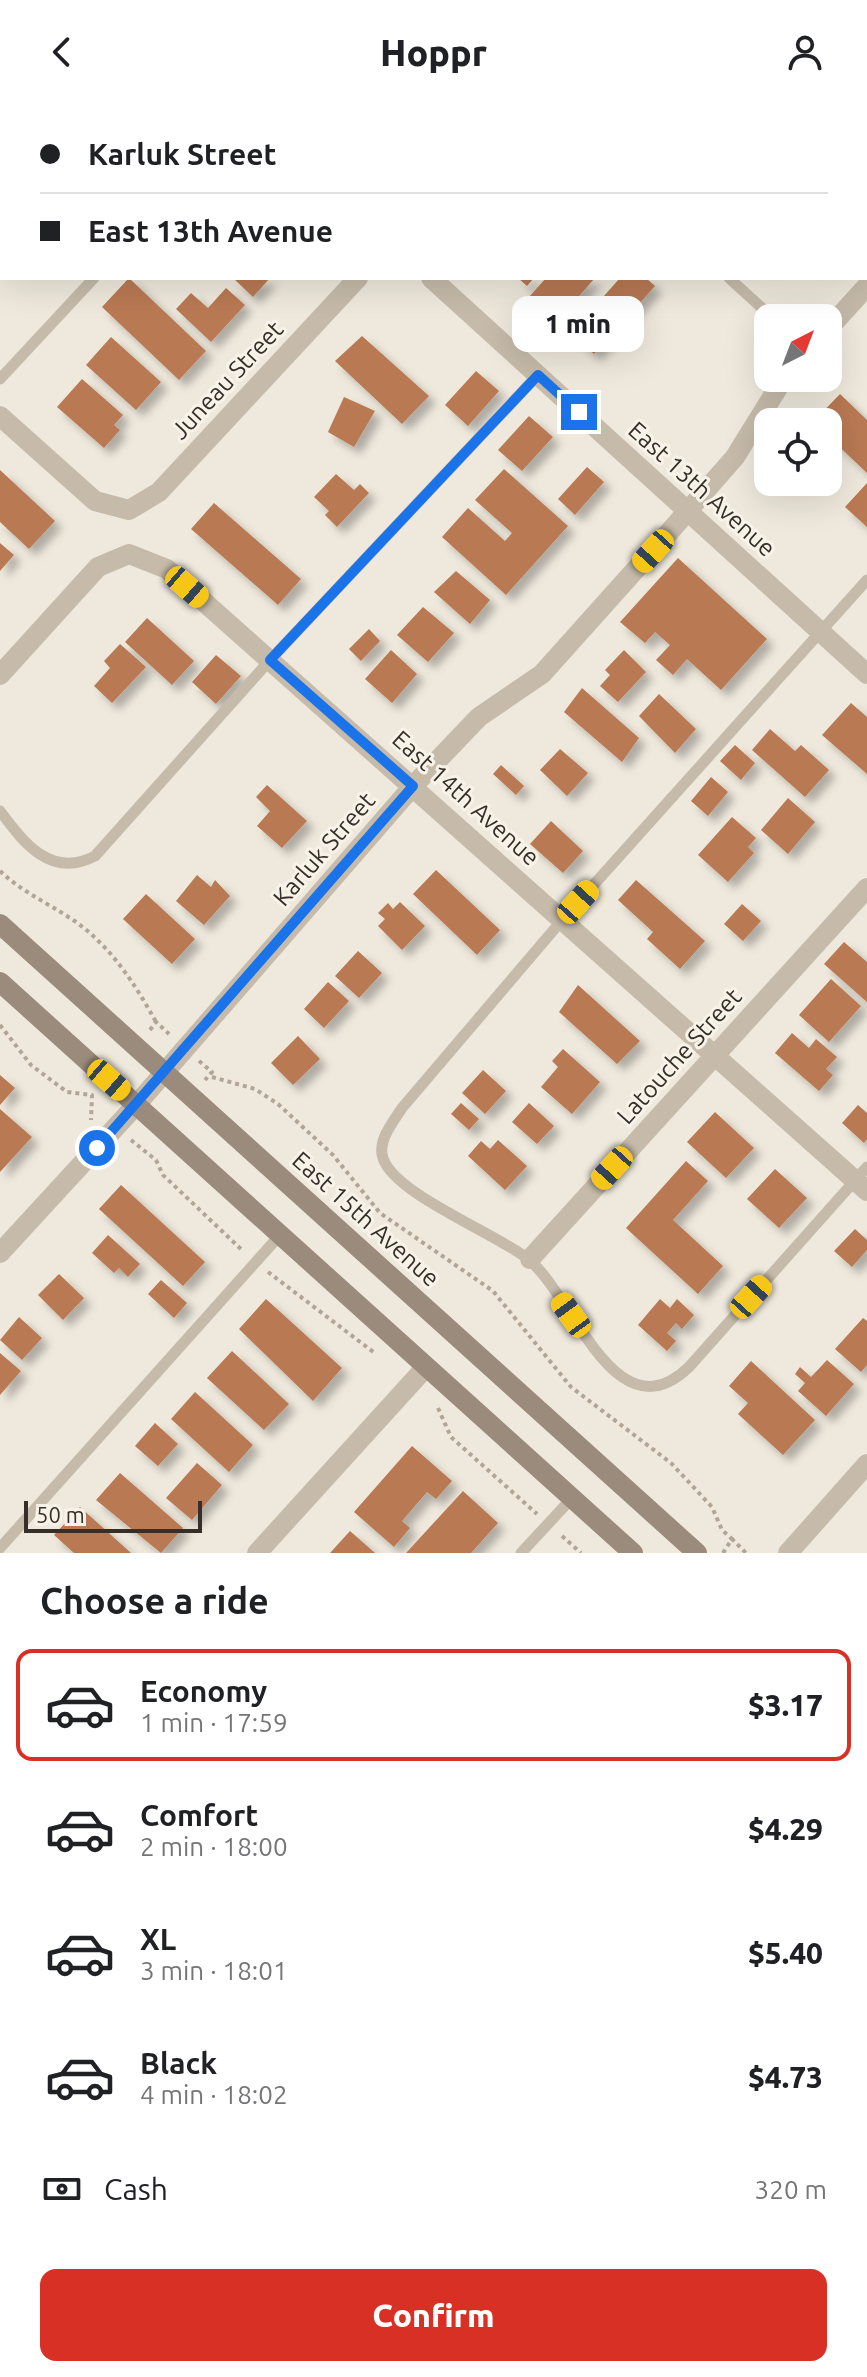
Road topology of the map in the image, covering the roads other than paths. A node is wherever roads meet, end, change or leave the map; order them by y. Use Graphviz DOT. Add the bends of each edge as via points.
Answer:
graph roads {
  1 [pos="92,280"];
  2 [pos="356,280"];
  3 [pos="433,280"];
  4 [pos="731,280"];
  5 [pos="867,286"];
  6 [pos="758,304"];
  7 [pos="842,314"];
  8 [pos="538,375"];
  9 [pos="0,379"];
  10 [pos="775,392"];
  11 [pos="0,416"];
  12 [pos="687,512"];
  13 [pos="867,580"];
  14 [pos="820,631"];
  15 [pos="270,660"];
  16 [pos="867,674"];
  17 [pos="0,675"];
  18 [pos="413,786"];
  19 [pos="0,811"];
  20 [pos="867,888"];
  21 [pos="563,919"];
  22 [pos="0,924"];
  23 [pos="0,982"];
  24 [pos="715,1055"];
  25 [pos="164,1072"];
  26 [pos="137,1104"];
  27 [pos="863,1179"];
  28 [pos="280,1235"];
  29 [pos="0,1253"];
  30 [pos="530,1259"];
  31 [pos="426,1367"];
  32 [pos="867,1464"];
  33 [pos="572,1498"];
  34 [pos="0,1548"];
  35 [pos="257,1553"];
  36 [pos="521,1553"];
  37 [pos="633,1553"];
  38 [pos="697,1553"];
  39 [pos="788,1553"];
  1 -- 9 [label="lane"];
  2 -- 11 [label="street, Juneau Street" via="159,492 129,510 95,501"];
  3 -- 8 [label="street, East 13th Avenue"];
  4 -- 6 [label="lane"];
  5 -- 7 [label="street"];
  8 -- 12 [label="street, East 13th Avenue"];
  8 -- 15 [label="lane"];
  10 -- 12 [label="street, Karluk Street" via="735,457"];
  12 -- 14 [label="street, East 13th Avenue"];
  12 -- 18 [label="street, Karluk Street" via="542,674 479,717"];
  13 -- 14 [label="lane"];
  14 -- 16 [label="street, East 13th Avenue"];
  14 -- 21 [label="lane"];
  15 -- 17 [label="street, East 14th Avenue" via="167,569 129,554 98,567"];
  15 -- 18 [label="street, East 14th Avenue"];
  15 -- 19 [label="lane" via="95,856 80,864 52,861 33,851"];
  18 -- 21 [label="street, East 14th Avenue"];
  18 -- 25 [label="street, Karluk Street"];
  20 -- 24 [label="street, Latouche Street"];
  21 -- 24 [label="street, East 14th Avenue"];
  21 -- 30 [label="lane" via="402,1108 382,1143 390,1171 412,1190"];
  22 -- 25 [label="main road, East 15th Avenue"];
  23 -- 26 [label="main road"];
  24 -- 27 [label="street, East 14th Avenue"];
  24 -- 30 [label="street, Latouche Street"];
  25 -- 26 [label="street, Karluk Street"];
  25 -- 38 [label="main road, East 15th Avenue"];
  26 -- 28 [label="main road"];
  26 -- 29 [label="street, Karluk Street"];
  27 -- 30 [label="lane" via="689,1367 657,1388 635,1385 621,1376"];
  28 -- 31 [label="main road"];
  28 -- 34 [label="lane"];
  31 -- 33 [label="main road"];
  31 -- 35 [label="street"];
  32 -- 39 [label="street"];
  33 -- 36 [label="lane"];
  33 -- 37 [label="main road"];
}
